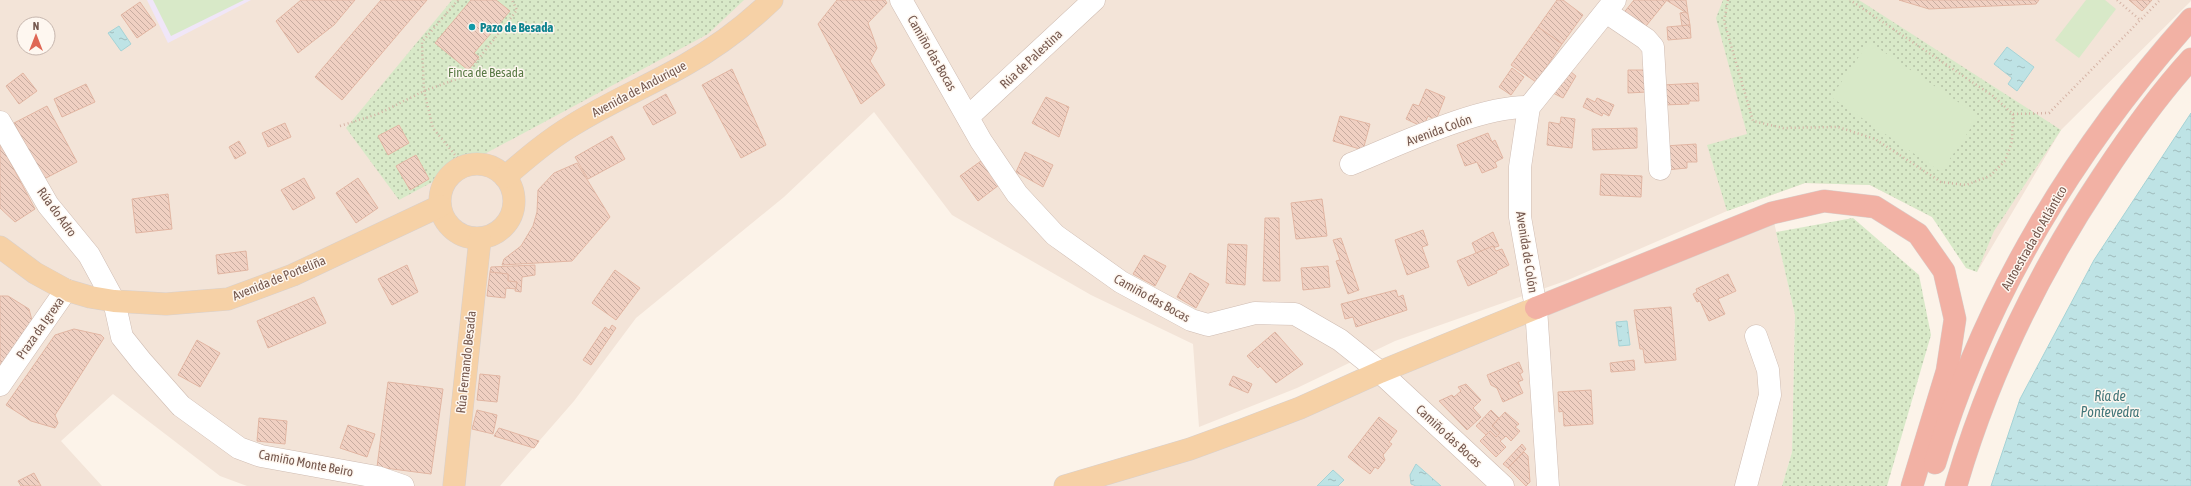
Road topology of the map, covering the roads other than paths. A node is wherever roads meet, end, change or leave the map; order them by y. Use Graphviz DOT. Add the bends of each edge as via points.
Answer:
graph roads {
  1 [pos="772,0"];
  2 [pos="902,0"];
  3 [pos="1094,0"];
  4 [pos="1610,6"];
  5 [pos="2191,19"];
  6 [pos="2191,59"];
  7 [pos="1529,107"];
  8 [pos="968,117"];
  9 [pos="0,122"];
  10 [pos="1351,164"];
  11 [pos="1660,169"];
  12 [pos="505,177"];
  13 [pos="440,206"];
  14 [pos="480,239"];
  15 [pos="2,253"];
  16 [pos="66,290"];
  17 [pos="114,301"];
  18 [pos="1536,308"];
  19 [pos="1756,336"];
  20 [pos="1380,372"];
  21 [pos="0,385"];
  22 [pos="403,486"];
  23 [pos="457,486"];
  24 [pos="1065,486"];
  25 [pos="1502,486"];
  26 [pos="1548,486"];
  27 [pos="1746,486"];
  28 [pos="1912,486"];
  29 [pos="1928,486"];
  30 [pos="1956,486"];
  1 -- 12 [label="main road, Avenida de Andurique" via="748,23 718,45 686,65 574,124 542,145"];
  2 -- 8 [label="street, Camiño das Bocas"];
  3 -- 8 [label="street, Rúa de Palestina"];
  4 -- 7 [label="street"];
  4 -- 11 [label="street" via="1653,46"];
  5 -- 29 [label="highway, Autoestrada do Atlántico" via="2106,122 2057,195 2002,294 1970,363 1941,441"];
  6 -- 30 [label="highway, Autoestrada do Atlántico" via="2127,138 2080,210 2026,305 1994,375 1967,447"];
  7 -- 10 [label="street, Avenida Colón" via="1512,106 1491,111"];
  7 -- 18 [label="street, Avenida de Colón" via="1520,166 1520,217"];
  8 -- 20 [label="street, Camiño das Bocas" via="981,142 1022,200 1055,235 1121,282 1191,320 1208,325 1255,313 1294,314 1340,340"];
  9 -- 17 [label="street, Rúa do Adro" via="48,205 89,255"];
  12 -- 13 [label="main road" via="497,169 486,165 464,166 446,182 441,193"];
  12 -- 14 [label="main road" via="512,187 515,198 514,210 502,230"];
  13 -- 14 [label="main road" via="449,226 468,238"];
  13 -- 17 [label="main road, Avenida de Porteliña" via="293,275 228,299 166,304"];
  14 -- 23 [label="main road, Rúa Fernando Besada"];
  15 -- 16 [label="main road, Avenida de Porteliña"];
  16 -- 17 [label="main road, Avenida de Porteliña"];
  16 -- 21 [label="street, Praza da Igrexa"];
  17 -- 22 [label="street, Camiño Monte Beiro" via="122,337 142,362 181,406 239,448 261,456 377,477"];
  18 -- 20 [label="main road"];
  18 -- 26 [label="street, Avenida de Colón"];
  18 -- 28 [label="highway" via="1772,213 1824,201 1875,208 1918,234 1944,271 1955,319 1946,372"];
  19 -- 27 [label="street" via="1768,370 1770,395"];
  20 -- 24 [label="main road" via="1309,404 1190,449"];
  20 -- 25 [label="street, Camiño das Bocas"];
}
